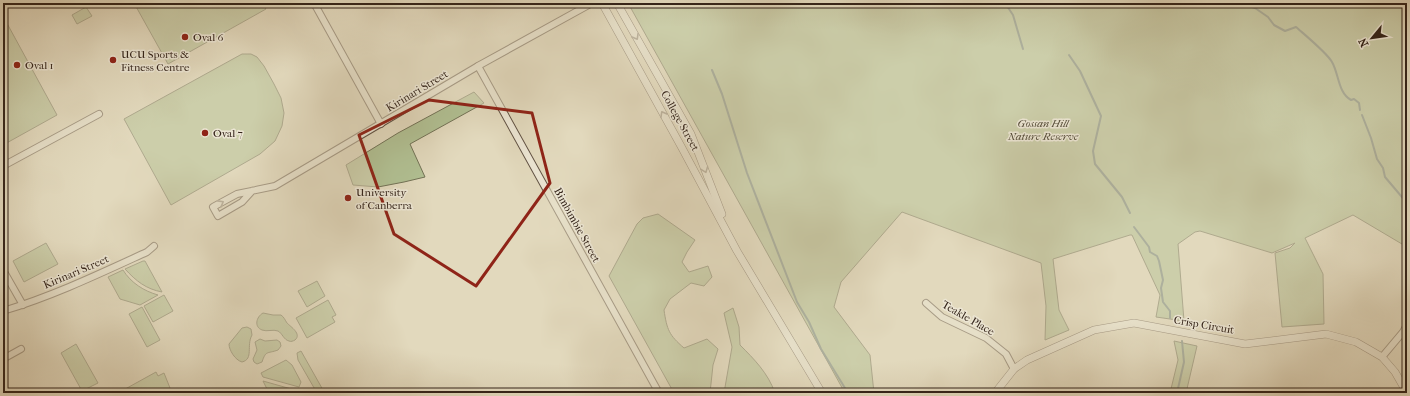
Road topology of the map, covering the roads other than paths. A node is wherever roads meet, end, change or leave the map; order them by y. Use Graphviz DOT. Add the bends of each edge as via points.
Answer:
graph roads {
  1 [pos="314,3"];
  2 [pos="592,3"];
  3 [pos="602,3"];
  4 [pos="617,3"];
  5 [pos="478,66"];
  6 [pos="99,114"];
  7 [pos="381,124"];
  8 [pos="3,166"];
  9 [pos="252,191"];
  10 [pos="154,246"];
  11 [pos="738,251"];
  12 [pos="3,270"];
  13 [pos="926,303"];
  14 [pos="23,305"];
  15 [pos="3,311"];
  16 [pos="1407,325"];
  17 [pos="21,349"];
  18 [pos="1382,357"];
  19 [pos="3,359"];
  20 [pos="1014,369"];
  21 [pos="659,393"];
  22 [pos="822,393"];
  23 [pos="995,393"];
  24 [pos="1407,393"];
  1 -- 7 [label="street"];
  2 -- 5 [label="street, Kirinari Street"];
  11 -- 3 [label="street, College Street, one-way"];
  4 -- 11 [label="street, College Street, one-way" via="691,134"];
  5 -- 7 [label="street, Kirinari Street"];
  5 -- 21 [label="street, Bimbimbie Street"];
  6 -- 8 [label="street"];
  7 -- 9 [label="street, Kirinari Street" via="276,186"];
  9 -- 9 [label="street, Kirinari Street, one-way" via="242,202 218,216 213,207 237,194"];
  10 -- 14 [label="street, Kirinari Street" via="147,252 81,282"];
  11 -- 22 [label="street, College Street"];
  12 -- 14 [label="street"];
  13 -- 20 [label="street, Teakle Place" via="942,317 986,338 1006,354"];
  14 -- 15 [label="street, Kirinari Street"];
  16 -- 18 [label="street"];
  17 -- 19 [label="street"];
  18 -- 20 [label="street, Crisp Circuit" via="1356,342 1326,334 1245,344 1134,323 1094,330 1033,357"];
  18 -- 24 [label="street, Crisp Circuit" via="1395,372"];
  20 -- 23 [label="street, Crisp Circuit"];
}
